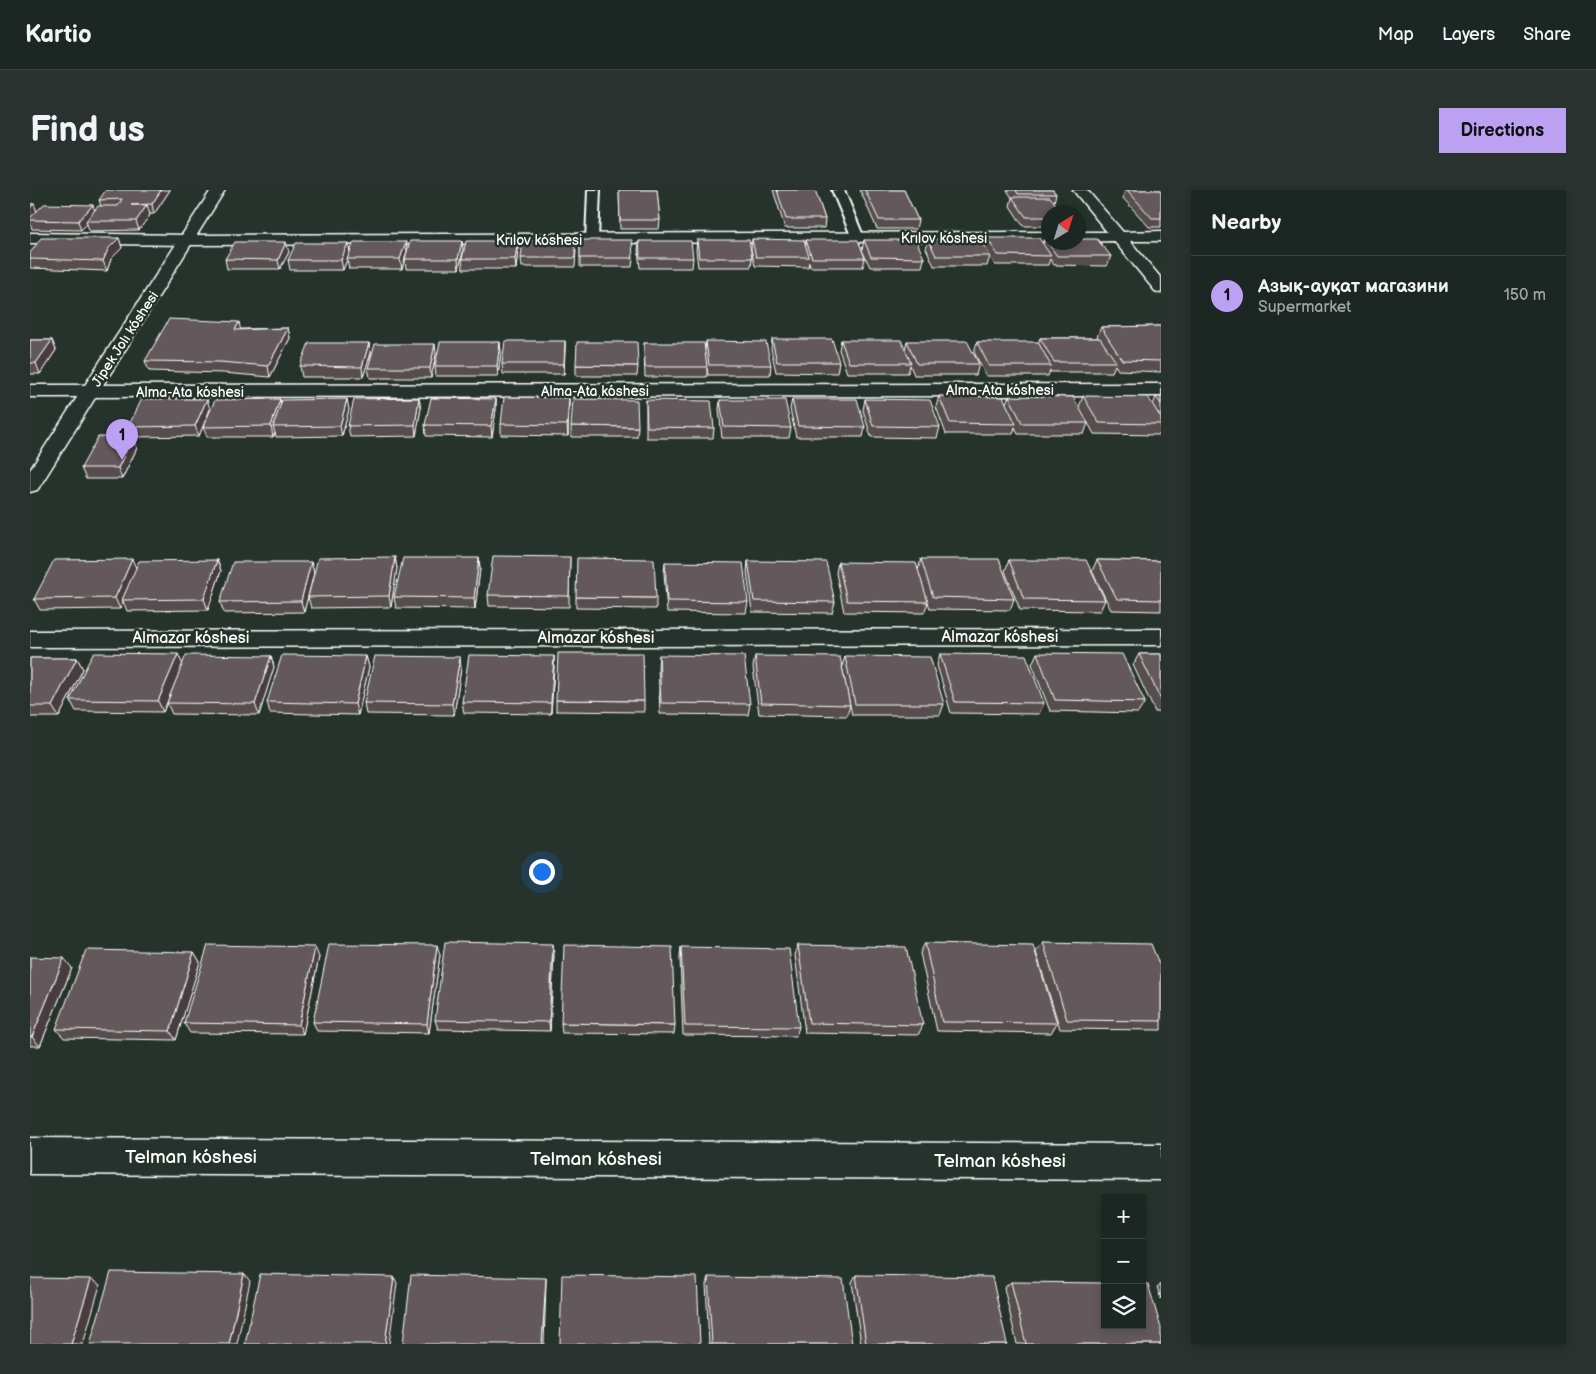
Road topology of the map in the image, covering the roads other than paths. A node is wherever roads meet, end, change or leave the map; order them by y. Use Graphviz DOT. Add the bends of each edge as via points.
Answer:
graph roads {
  1 [pos="218,190"];
  2 [pos="594,190"];
  3 [pos="838,190"];
  4 [pos="1080,190"];
  5 [pos="1161,236"];
  6 [pos="1041,237"];
  7 [pos="1086,237"];
  8 [pos="1117,237"];
  9 [pos="30,238"];
  10 [pos="858,238"];
  11 [pos="188,240"];
  12 [pos="592,240"];
  13 [pos="1161,288"];
  14 [pos="1161,390"];
  15 [pos="30,391"];
  16 [pos="90,392"];
  17 [pos="30,486"];
  18 [pos="1161,637"];
  19 [pos="30,639"];
  20 [pos="30,1156"];
  21 [pos="1161,1162"];
  1 -- 11 [label="street, Jipek Jolı kóshesi"];
  2 -- 12 [label="lane"];
  3 -- 10 [label="lane"];
  4 -- 8 [label="street"];
  5 -- 8 [label="street"];
  6 -- 10 [label="street, Krılov kóshesi"];
  7 -- 8 [label="street"];
  8 -- 13 [label="street"];
  9 -- 11 [label="street, Krılov kóshesi"];
  10 -- 12 [label="street, Krılov kóshesi"];
  11 -- 12 [label="street, Krılov kóshesi"];
  11 -- 16 [label="street, Jipek Jolı kóshesi"];
  14 -- 16 [label="street, Alma-Ata kóshesi"];
  15 -- 16 [label="street, Alma-Ata kóshesi"];
  16 -- 17 [label="street, Jipek Jolı kóshesi"];
  18 -- 19 [label="street, Almazar kóshesi"];
  20 -- 21 [label="street, Telman kóshesi"];
}
